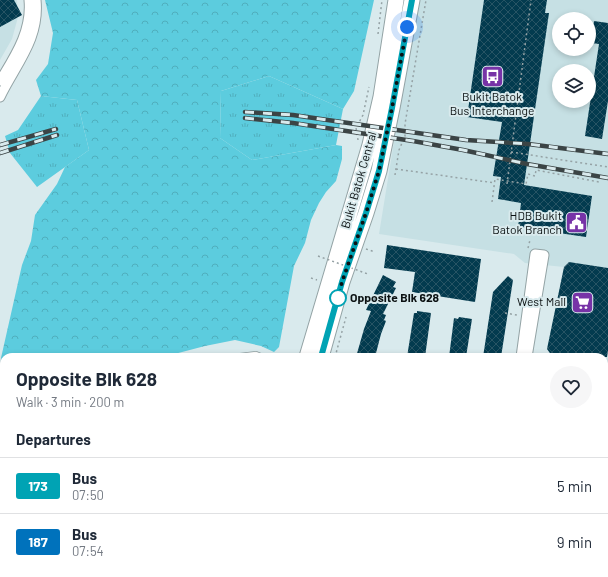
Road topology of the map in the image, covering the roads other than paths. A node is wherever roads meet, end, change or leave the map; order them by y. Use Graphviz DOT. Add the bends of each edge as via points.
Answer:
graph roads {
  1 [pos="30,0"];
  2 [pos="36,0"];
  3 [pos="392,0"];
  4 [pos="416,1"];
  5 [pos="0,81"];
  6 [pos="0,97"];
  7 [pos="364,143"];
  8 [pos="383,156"];
  9 [pos="309,353"];
  10 [pos="322,353"];
  11 [pos="522,353"];
  12 [pos="527,353"];
  1 -- 5 [label="street" via="27,32"];
  2 -- 6 [label="street" via="33,34"];
  3 -- 4 [label="lane"];
  3 -- 7 [label="main road, Bukit Batok Central" via="381,97"];
  4 -- 8 [label="main road, Bukit Batok Central"];
  7 -- 8 [label="lane"];
  7 -- 9 [label="main road, Bukit Batok Central"];
  8 -- 10 [label="main road, Bukit Batok Central"];
  11 -- 12 [label="street" via="540,254"];
}
